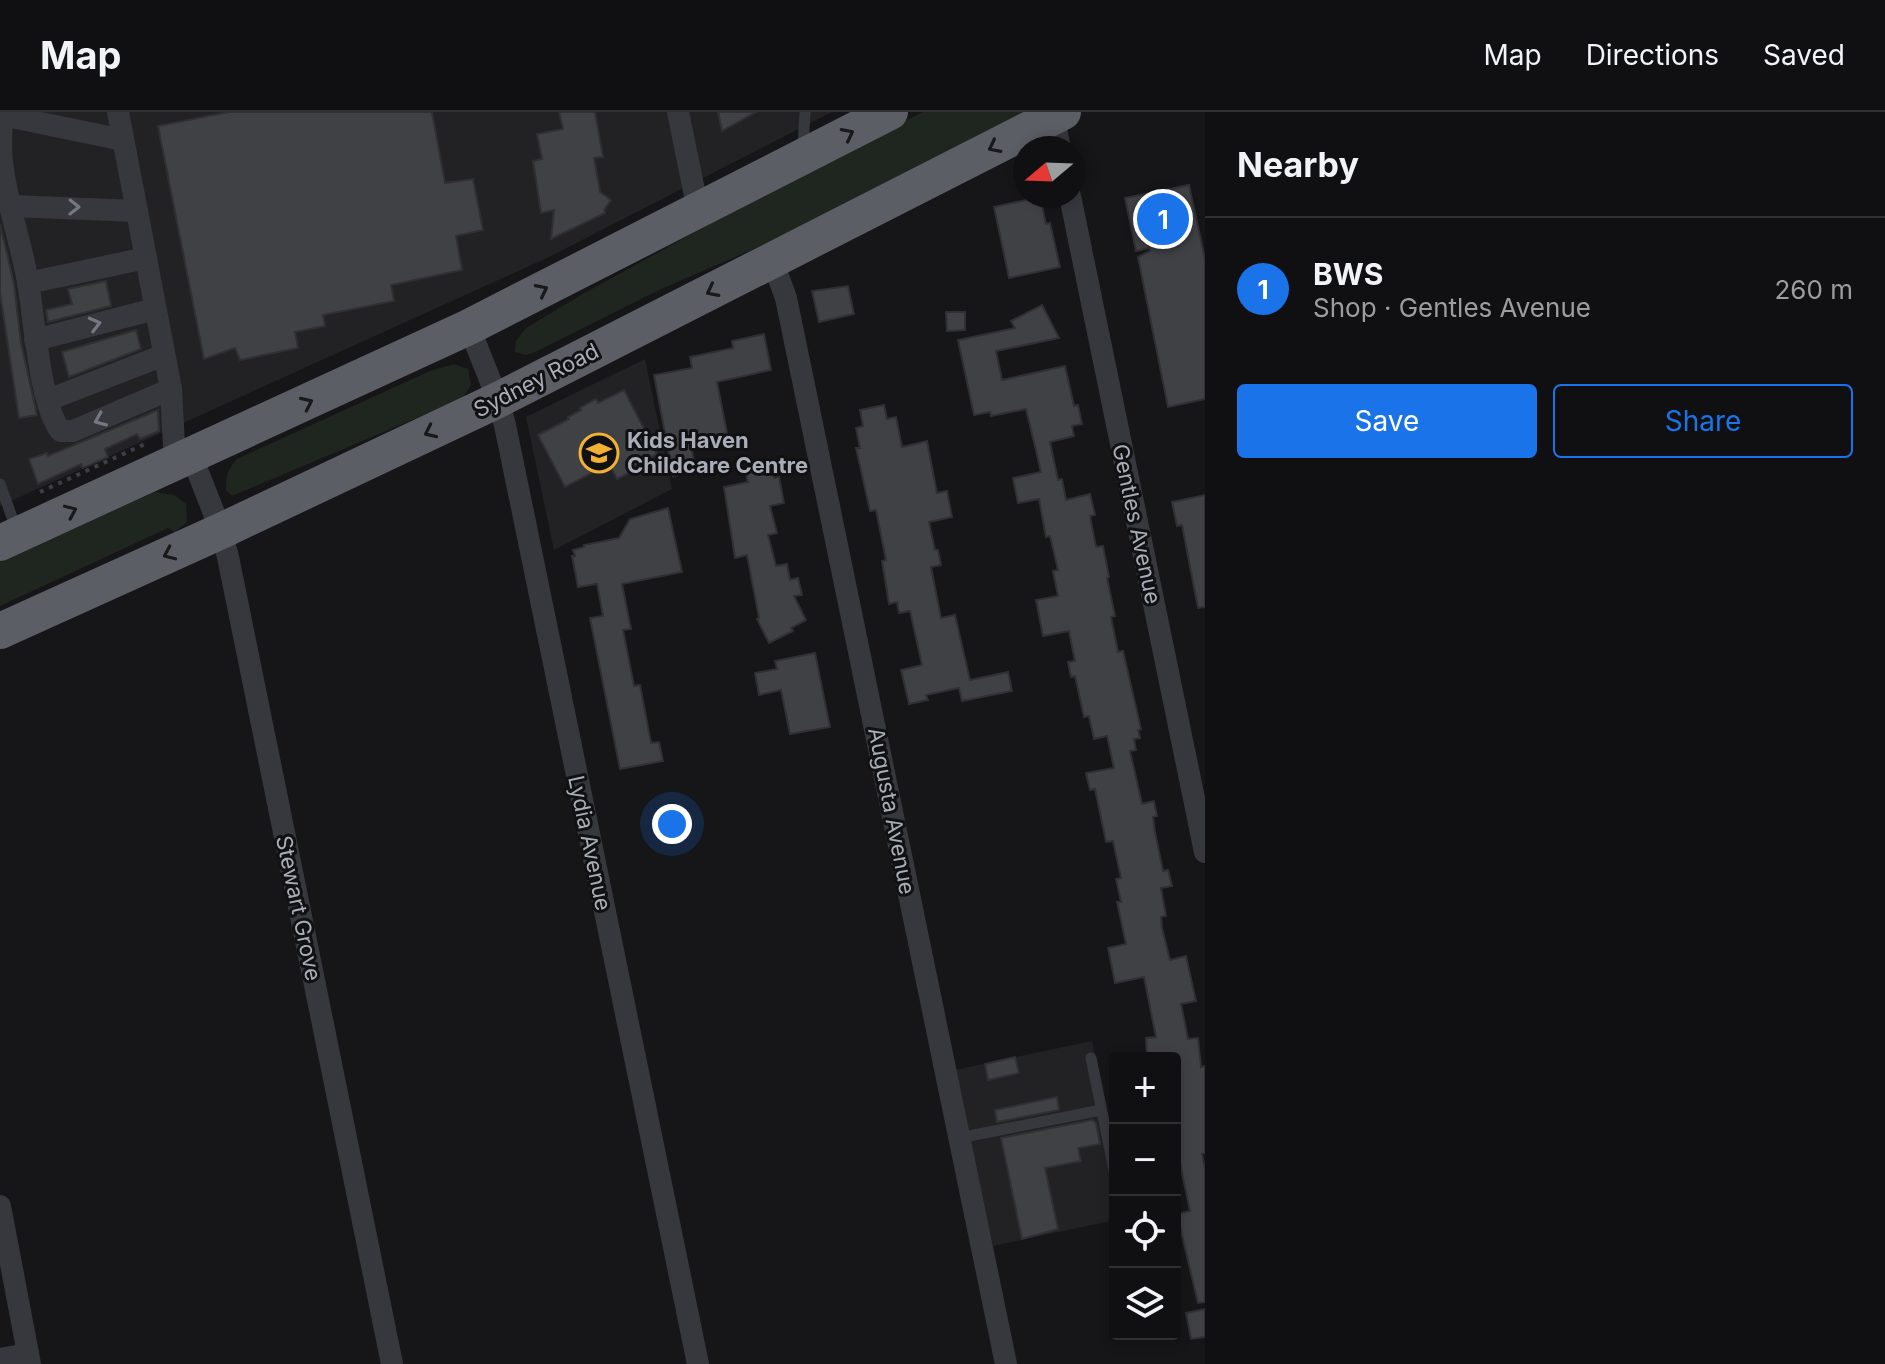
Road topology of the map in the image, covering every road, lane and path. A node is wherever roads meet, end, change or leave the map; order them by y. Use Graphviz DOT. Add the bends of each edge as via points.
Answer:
graph roads {
  1 [pos="118,112"];
  2 [pos="678,112"];
  3 [pos="805,112"];
  4 [pos="890,112"];
  5 [pos="2,113"];
  6 [pos="1059,126"];
  7 [pos="123,140"];
  8 [pos="802,157"];
  9 [pos="11,206"];
  10 [pos="1072,208"];
  11 [pos="698,210"];
  12 [pos="137,211"];
  13 [pos="146,258"];
  14 [pos="769,262"];
  15 [pos="28,283"];
  16 [pos="155,309"];
  17 [pos="469,327"];
  18 [pos="35,340"];
  19 [pos="164,355"];
  20 [pos="171,389"];
  21 [pos="48,400"];
  22 [pos="498,400"];
  23 [pos="184,460"];
  24 [pos="0,484"];
  25 [pos="221,531"];
  26 [pos="9,539"];
  27 [pos="0,631"];
  28 [pos="1205,852"];
  29 [pos="1091,1058"];
  30 [pos="1101,1110"];
  31 [pos="959,1138"];
  32 [pos="1109,1147"];
  33 [pos="0,1206"];
  34 [pos="0,1359"];
  35 [pos="29,1359"];
  36 [pos="392,1364"];
  37 [pos="698,1364"];
  38 [pos="1006,1364"];
  1 -- 7 [label="street, Stewart Grove"];
  2 -- 11 [label="street"];
  3 -- 8 [label="lane"];
  8 -- 4 [label="highway, one-way"];
  5 -- 7 [label="street"];
  5 -- 9 [label="street" via="2,157"];
  6 -- 14 [label="highway, Sydney Road, one-way"];
  7 -- 12 [label="street, Stewart Grove"];
  8 -- 11 [label="highway"];
  9 -- 12 [label="street, one-way"];
  9 -- 15 [label="street"];
  10 -- 28 [label="street, Gentles Avenue"];
  17 -- 11 [label="highway, one-way"];
  12 -- 13 [label="street, Stewart Grove"];
  13 -- 15 [label="street"];
  13 -- 16 [label="street, Stewart Grove"];
  14 -- 22 [label="highway, Sydney Road, one-way"];
  14 -- 31 [label="street, Augusta Avenue" via="786,298"];
  15 -- 18 [label="street"];
  18 -- 16 [label="street, one-way"];
  16 -- 19 [label="street, Stewart Grove"];
  17 -- 22 [label="street, Lydia Avenue"];
  23 -- 17 [label="highway, one-way"];
  18 -- 21 [label="street"];
  19 -- 20 [label="street, Stewart Grove"];
  19 -- 21 [label="street"];
  20 -- 21 [label="street, one-way" via="66,432 56,426"];
  20 -- 23 [label="street, Stewart Grove"];
  22 -- 25 [label="highway, Sydney Road, one-way"];
  22 -- 37 [label="street, Lydia Avenue"];
  23 -- 25 [label="street, Stewart Grove"];
  26 -- 23 [label="highway, one-way"];
  24 -- 26 [label="lane"];
  25 -- 27 [label="highway, Sydney Road, one-way"];
  25 -- 36 [label="street, Stewart Grove"];
  29 -- 30 [label="lane"];
  30 -- 31 [label="lane"];
  30 -- 32 [label="lane"];
  31 -- 38 [label="street, Augusta Avenue"];
  33 -- 35 [label="street"];
  34 -- 35 [label="street"];
}
